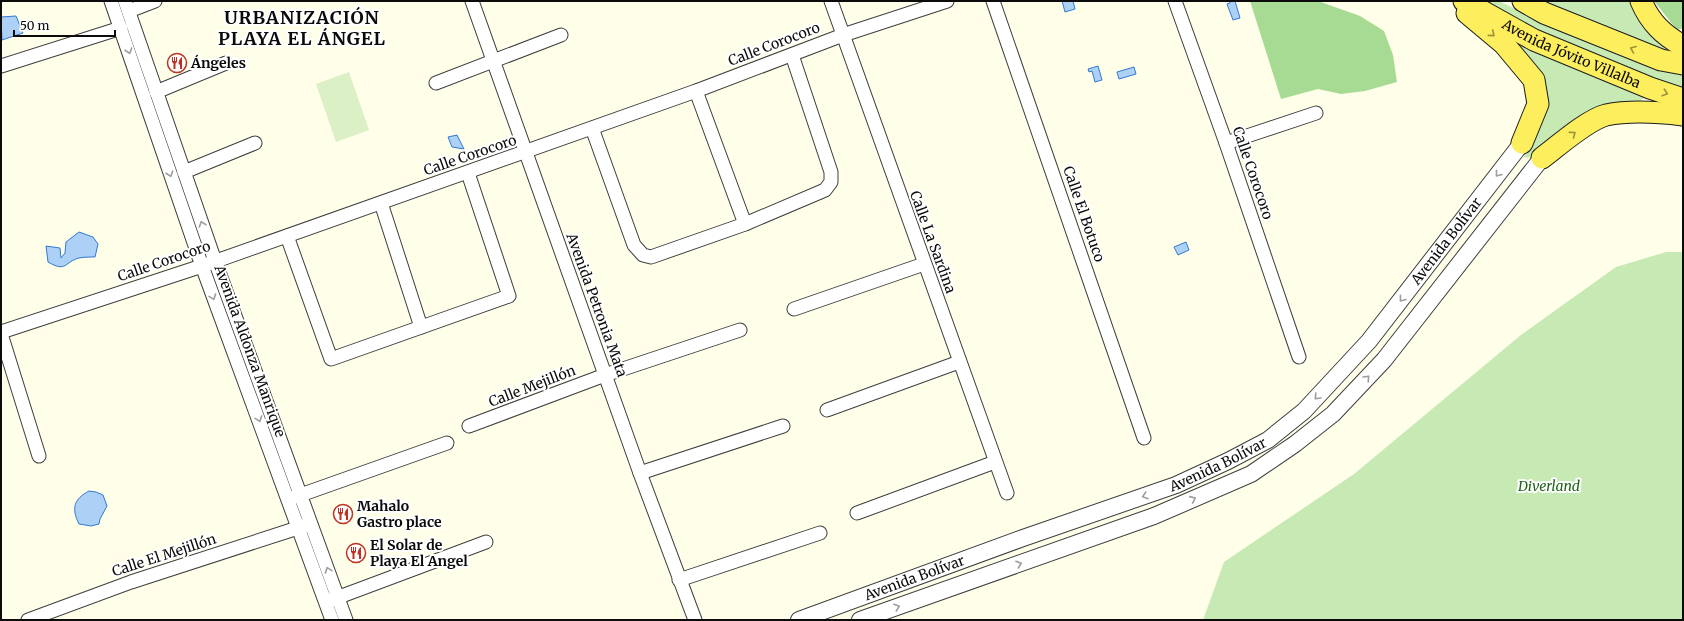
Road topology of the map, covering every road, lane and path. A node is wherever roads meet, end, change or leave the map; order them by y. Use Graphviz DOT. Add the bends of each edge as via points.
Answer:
graph roads {
  1 [pos="111,1"];
  2 [pos="155,1"];
  3 [pos="472,1"];
  4 [pos="831,1"];
  5 [pos="947,1"];
  6 [pos="993,1"];
  7 [pos="1175,1"];
  8 [pos="1450,1"];
  9 [pos="1464,1"];
  10 [pos="1523,1"];
  11 [pos="1641,1"];
  12 [pos="127,6"];
  13 [pos="121,28"];
  14 [pos="561,35"];
  15 [pos="843,35"];
  16 [pos="1683,46"];
  17 [pos="792,55"];
  18 [pos="494,61"];
  19 [pos="226,63"];
  20 [pos="1683,64"];
  21 [pos="1,66"];
  22 [pos="436,83"];
  23 [pos="696,91"];
  24 [pos="156,92"];
  25 [pos="1683,99"];
  26 [pos="1316,112"];
  27 [pos="1683,115"];
  28 [pos="592,128"];
  29 [pos="255,143"];
  30 [pos="1226,143"];
  31 [pos="1522,143"];
  32 [pos="526,152"];
  33 [pos="1542,158"];
  34 [pos="184,172"];
  35 [pos="468,173"];
  36 [pos="380,203"];
  37 [pos="745,224"];
  38 [pos="287,236"];
  39 [pos="215,261"];
  40 [pos="924,264"];
  41 [pos="202,266"];
  42 [pos="794,309"];
  43 [pos="420,327"];
  44 [pos="740,330"];
  45 [pos="1,333"];
  46 [pos="1299,357"];
  47 [pos="959,362"];
  48 [pos="605,375"];
  49 [pos="827,410"];
  50 [pos="469,426"];
  51 [pos="783,426"];
  52 [pos="1144,438"];
  53 [pos="448,443"];
  54 [pos="39,456"];
  55 [pos="996,462"];
  56 [pos="640,473"];
  57 [pos="1007,493"];
  58 [pos="294,498"];
  59 [pos="857,513"];
  60 [pos="305,525"];
  61 [pos="820,533"];
  62 [pos="486,542"];
  63 [pos="679,580"];
  64 [pos="332,600"];
  65 [pos="28,620"];
  66 [pos="332,620"];
  67 [pos="346,620"];
  68 [pos="695,620"];
  69 [pos="799,620"];
  70 [pos="860,620"];
  1 -- 13 [label="street, Avenida Aldonza Manrique"];
  2 -- 12 [label="street"];
  3 -- 18 [label="street, Avenida Petronia Mata"];
  4 -- 15 [label="street, Calle La Sardina"];
  5 -- 15 [label="street, Calle Corocoro"];
  6 -- 52 [label="street, Calle El Botuco"];
  7 -- 30 [label="street, Calle Corocoro"];
  8 -- 31 [label="main road, one-way" via="1504,44 1534,80 1538,104"];
  9 -- 25 [label="main road, Avenida Jóvito Villalba, one-way" via="1534,40"];
  20 -- 10 [label="main road, Avenida Jóvito Villalba, one-way" via="1661,60"];
  11 -- 16 [label="main road" via="1648,16 1660,29"];
  12 -- 24 [label="street, Avenida Aldonza Manrique"];
  13 -- 21 [label="street"];
  13 -- 41 [label="street, Avenida Aldonza Manrique, one-way"];
  14 -- 18 [label="street"];
  15 -- 17 [label="street, Calle Corocoro"];
  15 -- 40 [label="street, Calle La Sardina"];
  17 -- 23 [label="street, Calle Corocoro"];
  17 -- 37 [label="street" via="831,172 831,182 825,190"];
  18 -- 22 [label="street"];
  18 -- 32 [label="street, Avenida Petronia Mata"];
  19 -- 24 [label="street"];
  23 -- 28 [label="street, Calle Corocoro"];
  23 -- 37 [label="street"];
  24 -- 34 [label="street, Avenida Aldonza Manrique"];
  26 -- 30 [label="street"];
  33 -- 27 [label="main road, one-way" via="1580,129 1605,115 1652,111"];
  28 -- 32 [label="street, Calle Corocoro"];
  28 -- 37 [label="street" via="634,245 643,255 651,256"];
  29 -- 34 [label="street"];
  30 -- 46 [label="street, Calle Corocoro"];
  31 -- 69 [label="street, Avenida Bolívar, one-way" via="1369,341 1304,411 1268,440 1176,485"];
  32 -- 35 [label="street, Calle Corocoro"];
  32 -- 48 [label="street, Avenida Petronia Mata"];
  70 -- 33 [label="street, Avenida Bolívar, one-way" via="1154,516 1251,474 1333,414 1384,360"];
  39 -- 34 [label="street, Avenida Aldonza Manrique, one-way"];
  35 -- 36 [label="street, Calle Corocoro"];
  35 -- 43 [label="street" via="509,296"];
  36 -- 38 [label="street, Calle Corocoro"];
  36 -- 43 [label="street"];
  38 -- 39 [label="street, Calle Corocoro"];
  38 -- 43 [label="street" via="331,360"];
  39 -- 41 [label="street, Calle Corocoro"];
  39 -- 58 [label="street, Avenida Aldonza Manrique"];
  40 -- 42 [label="street"];
  40 -- 47 [label="street, Calle La Sardina"];
  41 -- 45 [label="street, Calle Corocoro"];
  41 -- 58 [label="street, Avenida Aldonza Manrique, one-way"];
  44 -- 48 [label="street, Calle Mejillón"];
  45 -- 54 [label="street"];
  47 -- 49 [label="street"];
  47 -- 55 [label="street, Calle La Sardina"];
  48 -- 50 [label="street, Calle Mejillón"];
  48 -- 56 [label="street, Avenida Petronia Mata"];
  51 -- 56 [label="street"];
  53 -- 58 [label="street"];
  55 -- 57 [label="street, Calle La Sardina"];
  55 -- 59 [label="street"];
  56 -- 63 [label="street, Avenida Petronia Mata"];
  58 -- 60 [label="street, Avenida Aldonza Manrique"];
  60 -- 64 [label="street, Avenida Aldonza Manrique"];
  60 -- 65 [label="street, Calle El Mejillón" via="131,582"];
  61 -- 63 [label="street"];
  62 -- 64 [label="street"];
  63 -- 68 [label="street, Avenida Petronia Mata"];
  64 -- 66 [label="street, Avenida Aldonza Manrique"];
  64 -- 67 [label="street, Avenida Aldonza Manrique"];
}
